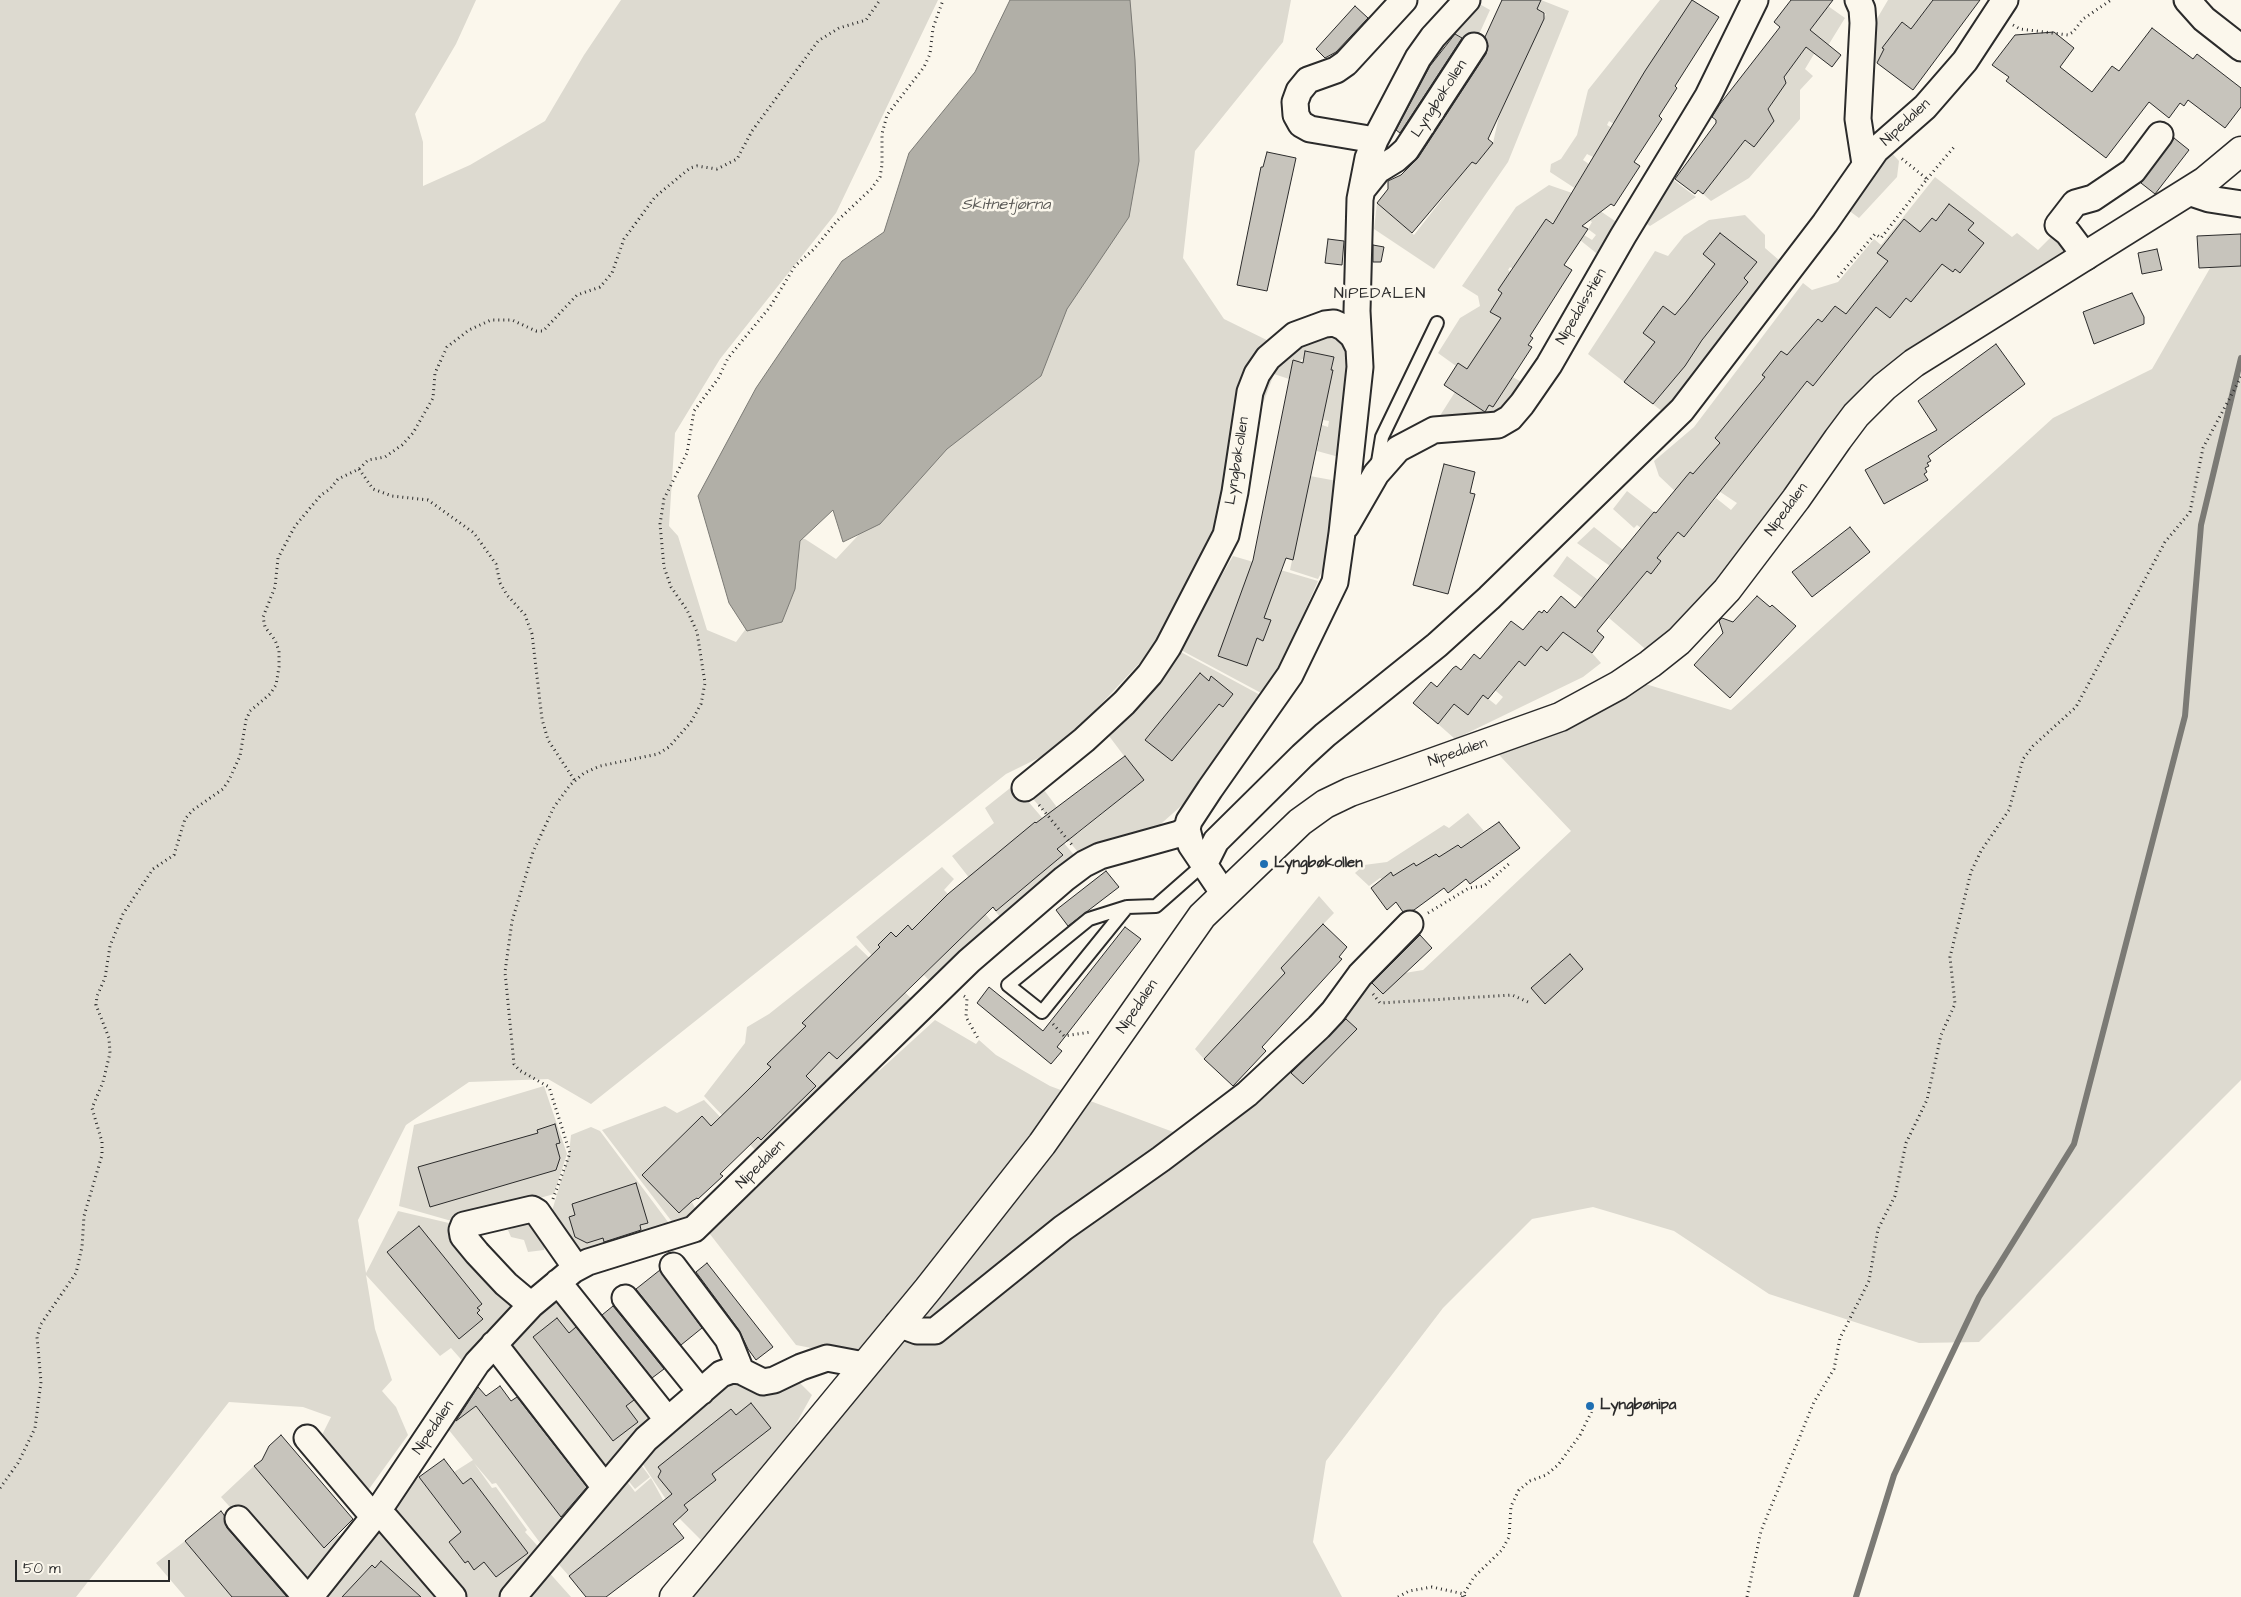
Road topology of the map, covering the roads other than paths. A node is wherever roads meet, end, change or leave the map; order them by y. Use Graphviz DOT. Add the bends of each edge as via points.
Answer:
graph roads {
  1 [pos="1404,0"];
  2 [pos="1467,0"];
  3 [pos="1755,0"];
  4 [pos="1858,0"];
  5 [pos="2187,0"];
  6 [pos="2001,7"];
  7 [pos="1474,46"];
  8 [pos="2241,48"];
  9 [pos="2160,135"];
  10 [pos="1375,140"];
  11 [pos="2241,151"];
  12 [pos="1865,164"];
  13 [pos="1362,190"];
  14 [pos="2188,192"];
  15 [pos="2241,204"];
  16 [pos="2086,257"];
  17 [pos="1437,323"];
  18 [pos="1359,348"];
  19 [pos="1376,474"];
  20 [pos="1342,533"];
  21 [pos="1025,788"];
  22 [pos="1187,829"];
  23 [pos="1205,864"];
  24 [pos="1224,894"];
  25 [pos="1128,906"];
  26 [pos="1410,924"];
  27 [pos="673,1266"];
  28 [pos="566,1276"];
  29 [pos="625,1298"];
  30 [pos="531,1305"];
  31 [pos="898,1324"];
  32 [pos="494,1344"];
  33 [pos="864,1365"];
  34 [pos="741,1371"];
  35 [pos="701,1392"];
  36 [pos="667,1419"];
  37 [pos="308,1438"];
  38 [pos="604,1486"];
  39 [pos="376,1514"];
  40 [pos="238,1519"];
  41 [pos="306,1597"];
  42 [pos="310,1597"];
  43 [pos="453,1597"];
  44 [pos="513,1597"];
  45 [pos="674,1597"];
  1 -- 10 [label="street" via="1346,63 1308,80 1295,102 1301,124 1310,129"];
  2 -- 10 [label="street" via="1418,58"];
  3 -- 19 [label="street, Nipedalsstien" via="1708,96 1522,404 1510,418 1498,425 1434,430 1413,440 1398,449"];
  4 -- 12 [label="street" via="1863,23 1858,119"];
  5 -- 8 [label="street" via="2204,19"];
  6 -- 12 [label="street, Nipedalen" via="1965,62 1925,107"];
  7 -- 13 [label="street, Lyngbøkollen" via="1406,150 1378,170"];
  9 -- 16 [label="street" via="2133,171 2093,198 2075,203 2058,226 2068,233"];
  10 -- 13 [label="street"];
  11 -- 14 [label="street, Nipedalen"];
  12 -- 23 [label="street, Nipedalen" via="1737,341 1670,423 1489,598 1302,756 1216,841"];
  13 -- 18 [label="street" via="1356,311"];
  14 -- 15 [label="street"];
  14 -- 16 [label="street, Nipedalen"];
  16 -- 24 [label="street, Nipedalen" via="1914,363 1884,387 1856,415 1727,590 1680,641 1650,664 1620,685 1560,717 1371,784 1325,804 1300,822"];
  17 -- 19 [label="lane" via="1382,437"];
  18 -- 20 [label="street"];
  18 -- 21 [label="street, Lyngbøkollen" via="1353,336 1334,323 1295,335 1268,358 1250,392 1226,535 1168,647 1150,674 1124,702"];
  19 -- 20 [label="street, Nipedalsstien"];
  20 -- 22 [label="street" via="1330,597 1290,675 1210,789"];
  22 -- 23 [label="street" via="1191,845"];
  22 -- 28 [label="street, Nipedalen" via="1086,863 1023,913 969,960 694,1229 588,1262"];
  23 -- 24 [label="street"];
  23 -- 25 [label="lane, Nipedalen" via="1156,906"];
  24 -- 31 [label="street, Nipedalen" via="1184,940 1042,1144"];
  25 -- 25 [label="lane, Nipedalen" via="1042,1012 1008,985 1089,918"];
  26 -- 31 [label="street" via="1360,975 1319,1027 1247,1094 1063,1228 942,1327 926,1332"];
  27 -- 34 [label="street" via="728,1339"];
  28 -- 30 [label="street, Nipedalen"];
  28 -- 30 [label="street" via="572,1262 532,1209 464,1225 462,1230 489,1266"];
  28 -- 36 [label="street"];
  29 -- 35 [label="street"];
  30 -- 32 [label="street, Nipedalen"];
  31 -- 33 [label="street, Nipedalen"];
  32 -- 38 [label="street"];
  32 -- 39 [label="street, Nipedalen"];
  33 -- 34 [label="street" via="827,1358 764,1382"];
  33 -- 45 [label="street, Nipedalen"];
  34 -- 35 [label="street" via="722,1374"];
  35 -- 36 [label="street"];
  36 -- 38 [label="street"];
  37 -- 39 [label="street" via="367,1509"];
  38 -- 44 [label="street" via="584,1515"];
  39 -- 42 [label="street, Nipedalen"];
  39 -- 43 [label="street" via="386,1520"];
  40 -- 41 [label="street"];
}
